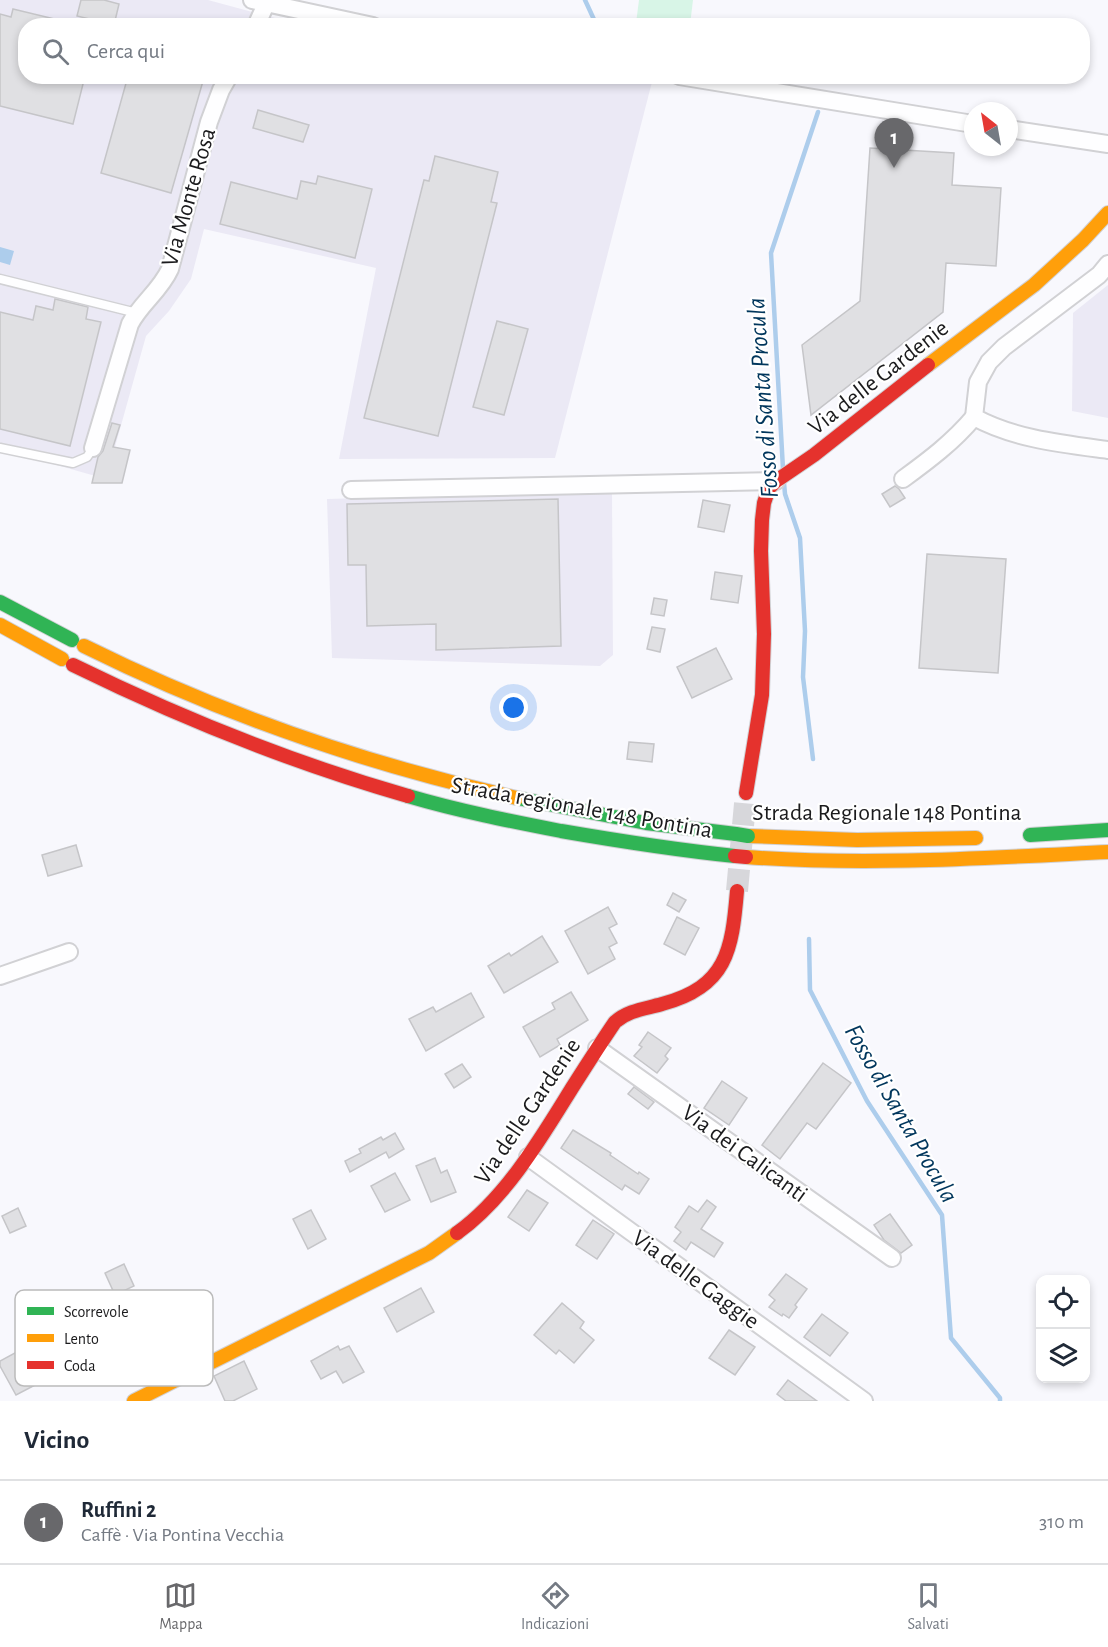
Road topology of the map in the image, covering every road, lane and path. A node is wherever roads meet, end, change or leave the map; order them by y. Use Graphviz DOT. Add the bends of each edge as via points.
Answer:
graph roads {
  1 [pos="259,2"];
  2 [pos="257,18"];
  3 [pos="335,18"];
  4 [pos="225,84"];
  5 [pos="728,84"];
  6 [pos="964,123"];
  7 [pos="1018,130"];
  8 [pos="1108,144"];
  9 [pos="1107,217"];
  10 [pos="1108,264"];
  11 [pos="0,279"];
  12 [pos="137,313"];
  13 [pos="974,417"];
  14 [pos="0,448"];
  15 [pos="93,448"];
  16 [pos="1108,450"];
  17 [pos="903,478"];
  18 [pos="776,481"];
  19 [pos="351,490"];
  20 [pos="0,602"];
  21 [pos="0,626"];
  22 [pos="746,793"];
  23 [pos="1108,830"];
  24 [pos="1015,836"];
  25 [pos="993,837"];
  26 [pos="1108,852"];
  27 [pos="737,891"];
  28 [pos="69,952"];
  29 [pos="0,976"];
  30 [pos="597,1048"];
  31 [pos="528,1157"];
  32 [pos="892,1258"];
  33 [pos="213,1361"];
  34 [pos="164,1386"];
  35 [pos="134,1401"];
  36 [pos="864,1401"];
  1 -- 2 [label="street"];
  1 -- 3 [label="street"];
  4 -- 12 [label="street, Via Monte Rosa" via="209,122 170,269"];
  5 -- 6 [label="street"];
  7 -- 8 [label="street"];
  9 -- 18 [label="main road, Via delle Gardenie" via="1034,285"];
  10 -- 13 [label="street" via="989,362 978,382"];
  11 -- 12 [label="lane"];
  12 -- 15 [label="street, Via Monte Rosa" via="127,331"];
  13 -- 16 [label="street" via="1015,434"];
  13 -- 17 [label="street" via="944,448"];
  14 -- 15 [label="lane" via="73,463 87,457"];
  18 -- 19 [label="street"];
  18 -- 22 [label="main road" via="765,496 763,511 762,695"];
  20 -- 25 [label="main road, Strada Regionale 148 Pontina" via="154,680 236,714 465,786 588,813 742,835 857,840"];
  21 -- 26 [label="main road, Strada regionale 148 Pontina" via="139,697 204,725 291,758 456,810 658,847 741,857 885,862"];
  23 -- 24 [label="main road, Strada Regionale 148 Pontina"];
  27 -- 30 [label="main road, Via delle Gardenie" via="729,950 711,981 670,1002 624,1015"];
  28 -- 29 [label="street"];
  30 -- 31 [label="main road, Via delle Gardenie"];
  30 -- 32 [label="street, Via dei Calicanti"];
  31 -- 33 [label="main road, Via delle Gardenie" via="477,1218 445,1242"];
  31 -- 36 [label="street, Via delle Gaggie"];
  34 -- 35 [label="main road, Via delle Gardenie"];
}
